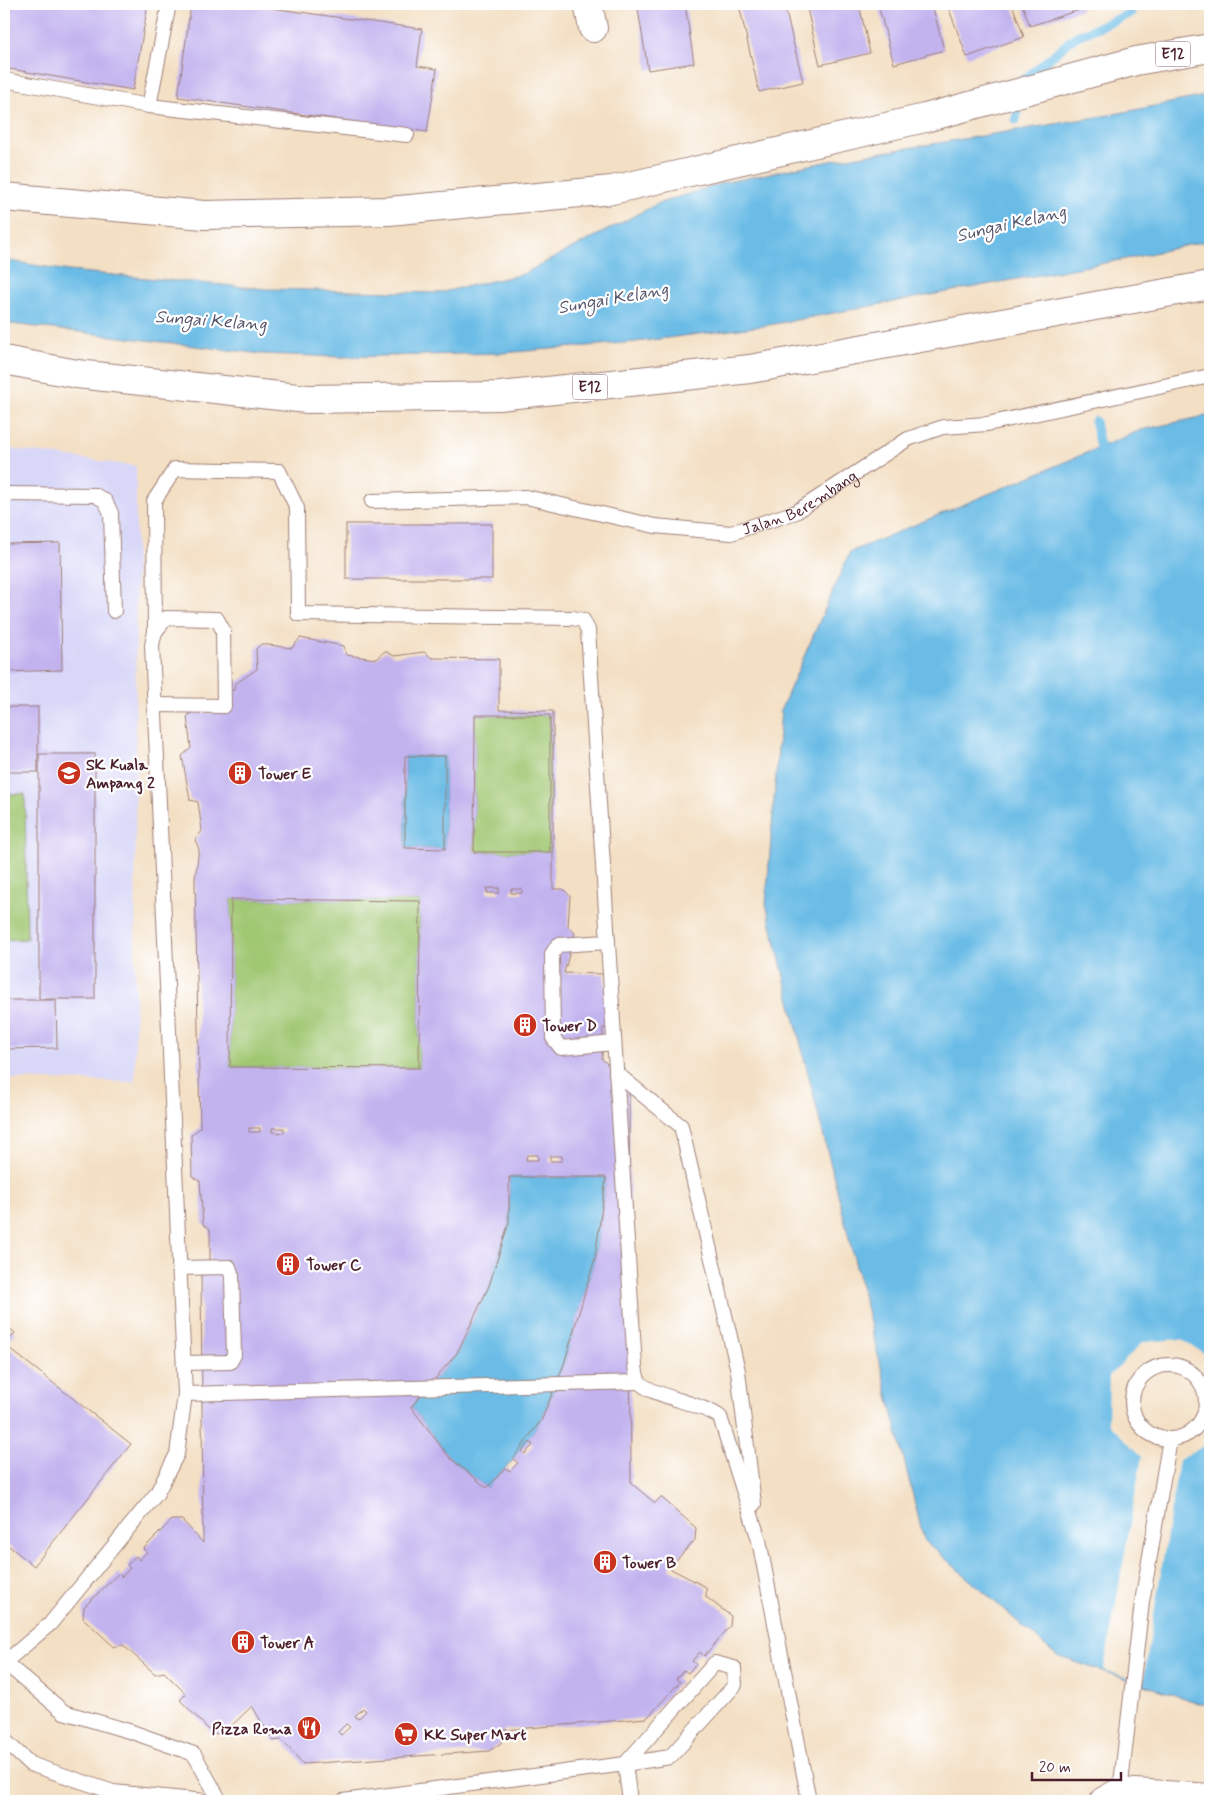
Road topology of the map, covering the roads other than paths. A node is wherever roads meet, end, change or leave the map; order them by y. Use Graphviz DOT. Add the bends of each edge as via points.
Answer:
graph roads {
  1 [pos="169,4"];
  2 [pos="1210,48"];
  3 [pos="4,80"];
  4 [pos="149,106"];
  5 [pos="407,135"];
  6 [pos="4,197"];
  7 [pos="1210,285"];
  8 [pos="4,360"];
  9 [pos="1210,376"];
  10 [pos="4,494"];
  11 [pos="372,502"];
  12 [pos="114,612"];
  13 [pos="155,632"];
  14 [pos="155,705"];
  15 [pos="608,942"];
  16 [pos="614,1044"];
  17 [pos="616,1073"];
  18 [pos="180,1268"];
  19 [pos="184,1362"];
  20 [pos="639,1382"];
  21 [pos="185,1394"];
  22 [pos="1170,1439"];
  23 [pos="759,1540"];
  24 [pos="4,1662"];
  25 [pos="4,1740"];
  26 [pos="625,1764"];
  27 [pos="1112,1796"];
  28 [pos="1210,1798"];
  29 [pos="205,1801"];
  30 [pos="220,1801"];
  31 [pos="343,1801"];
  32 [pos="630,1801"];
  33 [pos="809,1801"];
  1 -- 4 [label="lane"];
  2 -- 6 [label="main road, E12" via="1136,61 925,118 612,190 389,211 204,215"];
  3 -- 4 [label="lane"];
  4 -- 5 [label="lane"];
  7 -- 8 [label="main road, E12" via="750,369 500,396 307,399 77,374"];
  9 -- 11 [label="lane, Jalan Berembang" via="987,424 943,427 908,439 796,512 731,533 655,526 526,497"];
  10 -- 12 [label="lane" via="95,495 106,502 111,513"];
  13 -- 14 [label="lane" via="152,645"];
  13 -- 14 [label="lane" via="166,618 216,619 223,630 224,706"];
  13 -- 15 [label="lane" via="154,502 175,469 279,471 297,508 298,614 583,620 588,630"];
  14 -- 18 [label="lane"];
  15 -- 16 [label="lane"];
  15 -- 16 [label="lane" via="558,945 552,954 553,1038 561,1048"];
  16 -- 17 [label="lane"];
  17 -- 20 [label="lane" via="635,1366"];
  17 -- 23 [label="lane" via="681,1126 738,1371"];
  18 -- 19 [label="lane"];
  18 -- 19 [label="lane" via="229,1267 232,1276 234,1355 230,1362"];
  19 -- 21 [label="lane"];
  20 -- 21 [label="lane"];
  20 -- 23 [label="lane" via="649,1391 710,1409 720,1416"];
  21 -- 24 [label="lane" via="177,1454 157,1493 50,1624"];
  22 -- 22 [label="lane" via="1157,1437 1146,1430 1132,1409 1132,1395 1145,1373 1156,1366 1169,1364 1182,1366 1193,1373 1206,1394 1202,1420 1188,1433"];
  22 -- 27 [label="lane"];
  23 -- 33 [label="lane"];
  24 -- 30 [label="lane" via="64,1712 194,1754"];
  25 -- 29 [label="lane" via="30,1764 113,1792"];
  26 -- 26 [label="lane" via="715,1664 734,1668 735,1684 670,1757"];
  26 -- 31 [label="lane"];
  26 -- 32 [label="lane"];
  27 -- 28 [label="main road"];
}
